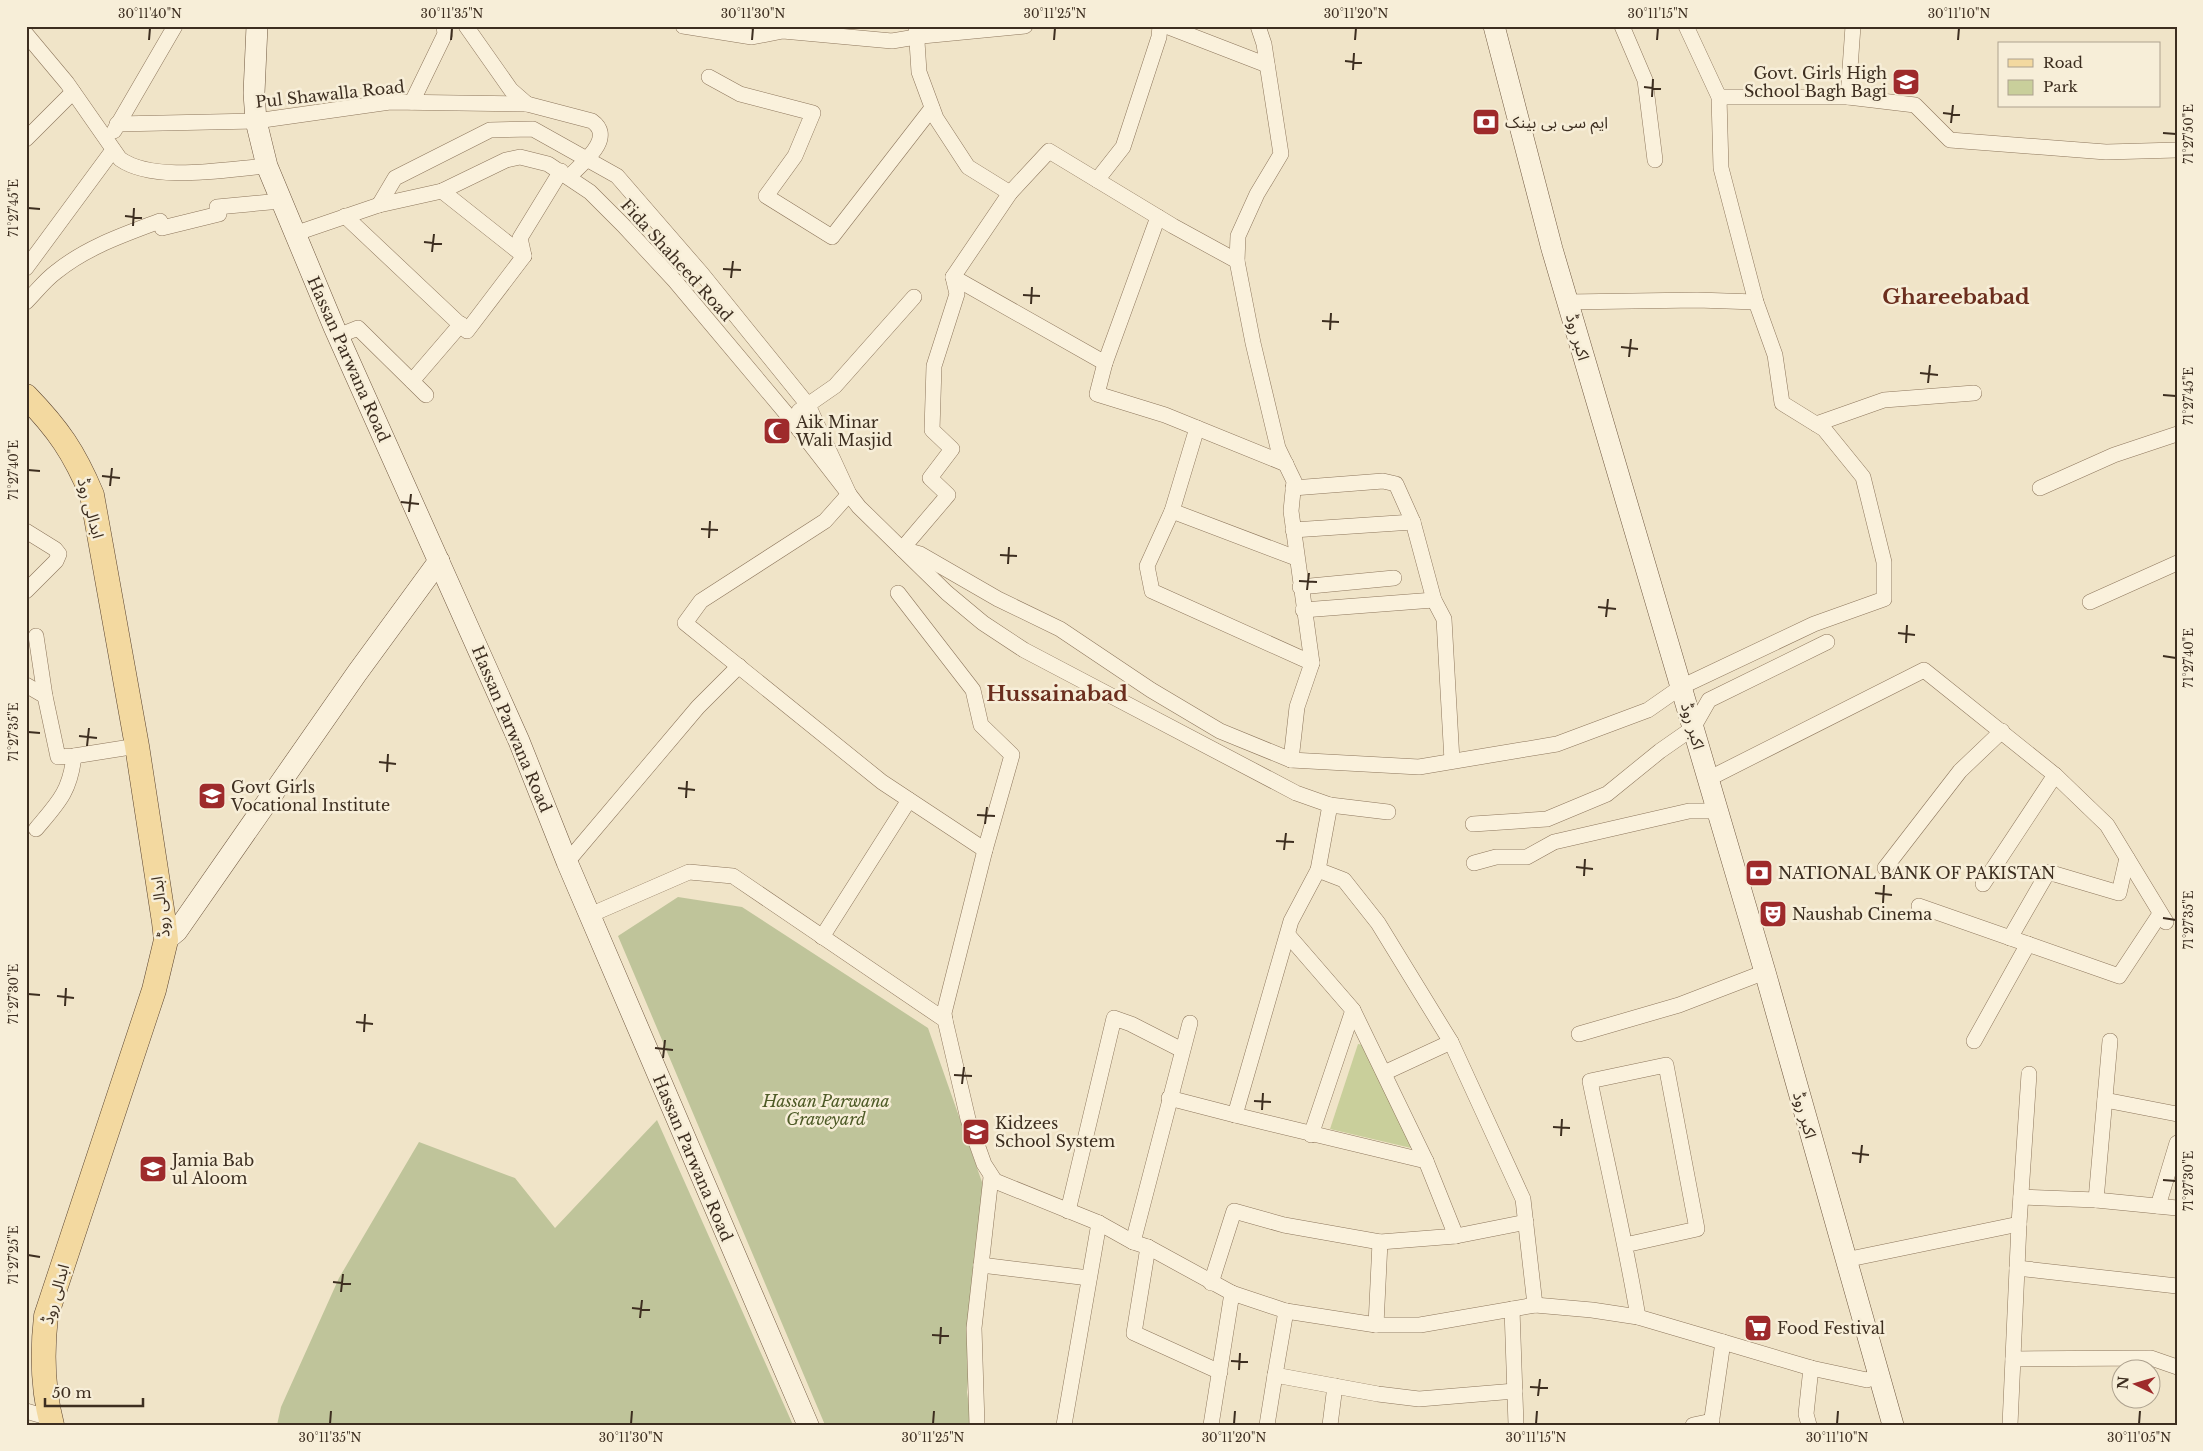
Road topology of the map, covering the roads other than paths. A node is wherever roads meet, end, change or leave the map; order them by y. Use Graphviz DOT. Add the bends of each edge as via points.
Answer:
graph roads {
  1 [pos="176,26"];
  2 [pos="257,26"];
  3 [pos="444,26"];
  4 [pos="466,26"];
  5 [pos="683,26"];
  6 [pos="1025,26"];
  7 [pos="1160,26"];
  8 [pos="1166,26"];
  9 [pos="1258,26"];
  10 [pos="1494,26"];
  11 [pos="1622,26"];
  12 [pos="1686,26"];
  13 [pos="1853,26"];
  14 [pos="730,30"];
  15 [pos="917,31"];
  16 [pos="860,32"];
  17 [pos="26,34"];
  18 [pos="1267,65"];
  19 [pos="709,77"];
  20 [pos="73,92"];
  21 [pos="1848,96"];
  22 [pos="1720,97"];
  23 [pos="412,102"];
  24 [pos="527,104"];
  25 [pos="932,108"];
  26 [pos="256,120"];
  27 [pos="117,124"];
  28 [pos="26,139"];
  29 [pos="111,147"];
  30 [pos="2177,150"];
  31 [pos="586,159"];
  32 [pos="1655,160"];
  33 [pos="267,166"];
  34 [pos="565,174"];
  35 [pos="1097,180"];
  36 [pos="442,191"];
  37 [pos="1010,193"];
  38 [pos="281,201"];
  39 [pos="379,205"];
  40 [pos="345,216"];
  41 [pos="1158,217"];
  42 [pos="294,234"];
  43 [pos="524,256"];
  44 [pos="1237,260"];
  45 [pos="26,268"];
  46 [pos="953,277"];
  47 [pos="914,297"];
  48 [pos="26,302"];
  49 [pos="1568,302"];
  50 [pos="1756,302"];
  51 [pos="461,324"];
  52 [pos="338,336"];
  53 [pos="1105,363"];
  54 [pos="412,382"];
  55 [pos="1974,393"];
  56 [pos="426,395"];
  57 [pos="26,396"];
  58 [pos="808,405"];
  59 [pos="790,418"];
  60 [pos="1816,424"];
  61 [pos="1198,428"];
  62 [pos="2177,434"];
  63 [pos="1286,464"];
  64 [pos="1293,488"];
  65 [pos="2040,488"];
  66 [pos="849,494"];
  67 [pos="1172,511"];
  68 [pos="1413,522"];
  69 [pos="1293,530"];
  70 [pos="26,531"];
  71 [pos="902,549"];
  72 [pos="1296,558"];
  73 [pos="439,561"];
  74 [pos="2177,564"];
  75 [pos="1394,578"];
  76 [pos="1300,587"];
  77 [pos="26,591"];
  78 [pos="898,593"];
  79 [pos="1434,600"];
  80 [pos="2090,602"];
  81 [pos="1303,610"];
  82 [pos="36,636"];
  83 [pos="1827,642"];
  84 [pos="1312,662"];
  85 [pos="738,666"];
  86 [pos="26,685"];
  87 [pos="1681,687"];
  88 [pos="45,696"];
  89 [pos="1693,728"];
  90 [pos="2002,731"];
  91 [pos="137,746"];
  92 [pos="74,756"];
  93 [pos="1291,760"];
  94 [pos="1452,761"];
  95 [pos="2055,775"];
  96 [pos="1708,778"];
  97 [pos="909,800"];
  98 [pos="1330,805"];
  99 [pos="1718,811"];
  100 [pos="1388,812"];
  101 [pos="1473,824"];
  102 [pos="36,830"];
  103 [pos="984,850"];
  104 [pos="2127,858"];
  105 [pos="567,862"];
  106 [pos="1474,863"];
  107 [pos="1885,868"];
  108 [pos="1318,870"];
  109 [pos="1983,884"];
  110 [pos="1919,906"];
  111 [pos="590,916"];
  112 [pos="1288,935"];
  113 [pos="822,936"];
  114 [pos="2010,938"];
  115 [pos="166,940"];
  116 [pos="2028,944"];
  117 [pos="1765,972"];
  118 [pos="1353,1010"];
  119 [pos="945,1020"];
  120 [pos="1190,1024"];
  121 [pos="1580,1034"];
  122 [pos="1974,1041"];
  123 [pos="2110,1041"];
  124 [pos="1451,1042"];
  125 [pos="1182,1050"];
  126 [pos="1384,1073"];
  127 [pos="2030,1074"];
  128 [pos="1169,1098"];
  129 [pos="2105,1100"];
  130 [pos="2177,1114"];
  131 [pos="1235,1115"];
  132 [pos="1311,1135"];
  133 [pos="2177,1142"];
  134 [pos="1426,1161"];
  135 [pos="992,1178"];
  136 [pos="2021,1197"];
  137 [pos="2096,1200"];
  138 [pos="2158,1206"];
  139 [pos="2177,1208"];
  140 [pos="1068,1211"];
  141 [pos="1526,1222"];
  142 [pos="1099,1223"];
  143 [pos="2019,1224"];
  144 [pos="1456,1236"];
  145 [pos="1133,1242"];
  146 [pos="1380,1242"];
  147 [pos="1625,1245"];
  148 [pos="1148,1247"];
  149 [pos="1846,1260"];
  150 [pos="981,1265"];
  151 [pos="2017,1268"];
  152 [pos="1089,1278"];
  153 [pos="1211,1283"];
  154 [pos="2177,1286"];
  155 [pos="1232,1294"];
  156 [pos="1535,1305"];
  157 [pos="1512,1309"];
  158 [pos="1286,1311"];
  159 [pos="1638,1317"];
  160 [pos="1376,1325"];
  161 [pos="1724,1342"];
  162 [pos="2013,1360"];
  163 [pos="2177,1367"];
  164 [pos="1812,1368"];
  165 [pos="1220,1372"];
  166 [pos="1275,1375"];
  167 [pos="1878,1375"];
  168 [pos="1335,1386"];
  169 [pos="1515,1391"];
  170 [pos="26,1411"];
  171 [pos="51,1421"];
  172 [pos="1712,1423"];
  173 [pos="808,1425"];
  174 [pos="977,1425"];
  175 [pos="1064,1425"];
  176 [pos="1210,1425"];
  177 [pos="1267,1425"];
  178 [pos="1330,1425"];
  179 [pos="1516,1425"];
  180 [pos="1693,1425"];
  181 [pos="1809,1425"];
  182 [pos="1892,1425"];
  183 [pos="2010,1425"];
  1 -- 27 [label="street"];
  2 -- 26 [label="main road, Hassan Parwana Road"];
  3 -- 23 [label="street" via="444,34"];
  4 -- 24 [label="street" via="511,90"];
  5 -- 14 [label="street"];
  6 -- 15 [label="street"];
  7 -- 35 [label="street" via="1123,147"];
  8 -- 18 [label="street"];
  9 -- 18 [label="street"];
  10 -- 49 [label="main road, اکبر روڈ"];
  11 -- 32 [label="street" via="1645,80"];
  12 -- 22 [label="street"];
  13 -- 21 [label="street"];
  14 -- 16 [label="street" via="752,37 783,30"];
  15 -- 16 [label="street" via="892,41"];
  15 -- 25 [label="street" via="919,72"];
  17 -- 20 [label="street"];
  18 -- 44 [label="street" via="1280,154 1238,236"];
  19 -- 25 [label="street" via="740,94 812,113 795,156 766,196 832,237"];
  20 -- 28 [label="street"];
  20 -- 29 [label="street"];
  21 -- 22 [label="street"];
  21 -- 30 [label="street" via="1915,105 1950,140 2106,152"];
  22 -- 50 [label="street" via="1721,168"];
  23 -- 24 [label="street, Pul Shawalla Road"];
  23 -- 26 [label="street, Pul Shawalla Road" via="381,103"];
  24 -- 31 [label="street, Pul Shawalla Road" via="598,125 602,132 601,142"];
  25 -- 37 [label="street" via="968,167"];
  26 -- 27 [label="street, Pul Shawalla Road"];
  26 -- 33 [label="main road, Hassan Parwana Road"];
  27 -- 29 [label="street"];
  29 -- 33 [label="street" via="131,167 144,170 192,172"];
  29 -- 45 [label="street"];
  31 -- 34 [label="street, Pul Shawalla Road"];
  31 -- 39 [label="street" via="533,129 490,130 395,178"];
  31 -- 58 [label="street" via="617,176 702,274"];
  33 -- 38 [label="main road, Hassan Parwana Road"];
  34 -- 36 [label="street, Fida Shaheed Road" via="548,164 520,156"];
  34 -- 43 [label="street, Pul Shawalla Road" via="520,238"];
  34 -- 59 [label="street, Fida Shaheed Road" via="590,192 675,281"];
  35 -- 37 [label="street" via="1049,151"];
  35 -- 41 [label="street"];
  36 -- 39 [label="street, Fida Shaheed Road"];
  36 -- 43 [label="street"];
  37 -- 46 [label="street"];
  38 -- 42 [label="main road, Hassan Parwana Road"];
  38 -- 48 [label="street" via="217,207 219,214 162,228 160,221 132,232 84,253 55,272"];
  39 -- 40 [label="street, Fida Shaheed Road"];
  40 -- 42 [label="street, Fida Shaheed Road"];
  40 -- 51 [label="street"];
  41 -- 44 [label="street"];
  41 -- 53 [label="street"];
  42 -- 52 [label="main road, Hassan Parwana Road"];
  43 -- 51 [label="street" via="467,331"];
  44 -- 63 [label="street" via="1273,429"];
  46 -- 53 [label="street"];
  46 -- 71 [label="street" via="957,294 934,366 932,388 932,430 952,448 930,478 948,495"];
  47 -- 58 [label="street" via="835,386"];
  49 -- 50 [label="street"];
  49 -- 87 [label="main road, اکبر روڈ"];
  50 -- 60 [label="street" via="1775,355 1782,403"];
  51 -- 54 [label="street"];
  52 -- 54 [label="street" via="358,328"];
  52 -- 73 [label="main road, Hassan Parwana Road"];
  53 -- 61 [label="street" via="1097,394"];
  54 -- 56 [label="street"];
  55 -- 60 [label="street" via="1884,400"];
  57 -- 91 [label="main road, ابدالی روڈ" via="60,433 92,495"];
  58 -- 59 [label="street"];
  58 -- 66 [label="street"];
  59 -- 66 [label="street, Fida Shaheed Road"];
  60 -- 87 [label="street" via="1824,429 1863,477 1884,562 1884,599 1814,624"];
  61 -- 63 [label="street"];
  61 -- 67 [label="street"];
  62 -- 65 [label="street" via="2114,454"];
  63 -- 64 [label="street" via="1294,481"];
  64 -- 68 [label="street" via="1383,480 1396,484"];
  64 -- 69 [label="street" via="1290,511"];
  66 -- 71 [label="street, Fida Shaheed Road"];
  66 -- 85 [label="street" via="825,521 701,601 685,623"];
  67 -- 72 [label="street"];
  67 -- 84 [label="street" via="1147,566 1152,591"];
  68 -- 69 [label="street"];
  68 -- 79 [label="street"];
  69 -- 72 [label="street"];
  70 -- 77 [label="street" via="59,554"];
  71 -- 93 [label="street" via="920,554 998,599 1060,629 1220,732"];
  71 -- 98 [label="street, Fida Shaheed Road" via="983,623 1024,650 1296,793"];
  72 -- 76 [label="street"];
  73 -- 105 [label="main road, Hassan Parwana Road" via="519,741"];
  73 -- 115 [label="main road" via="177,931"];
  74 -- 80 [label="street"];
  75 -- 76 [label="street"];
  76 -- 81 [label="street"];
  78 -- 103 [label="street" via="973,690 981,725 1012,755"];
  79 -- 81 [label="street"];
  79 -- 94 [label="street" via="1444,619"];
  81 -- 84 [label="street"];
  82 -- 88 [label="street"];
  83 -- 89 [label="street" via="1709,700"];
  84 -- 93 [label="street" via="1298,707"];
  85 -- 97 [label="street"];
  85 -- 105 [label="street" via="698,707"];
  86 -- 88 [label="street"];
  87 -- 89 [label="main road, اکبر روڈ"];
  87 -- 94 [label="street" via="1648,710 1557,744"];
  88 -- 92 [label="street" via="56,754 62,758"];
  89 -- 96 [label="main road, اکبر روڈ"];
  89 -- 101 [label="street" via="1607,794 1547,819"];
  90 -- 95 [label="street"];
  90 -- 96 [label="street" via="1924,670"];
  90 -- 107 [label="street" via="1960,771"];
  91 -- 92 [label="street"];
  91 -- 115 [label="main road, ابدالی روڈ"];
  92 -- 102 [label="street" via="72,778 63,796"];
  93 -- 94 [label="street" via="1419,767"];
  95 -- 104 [label="street" via="2107,825"];
  95 -- 109 [label="street"];
  96 -- 99 [label="main road, اکبر روڈ"];
  97 -- 103 [label="street"];
  97 -- 113 [label="street"];
  98 -- 100 [label="street, Fida Shaheed Road"];
  98 -- 108 [label="street"];
  99 -- 106 [label="street" via="1689,811 1554,842 1527,857 1496,857"];
  99 -- 117 [label="main road, اکبر روڈ"];
  103 -- 119 [label="street" via="944,1013"];
  104 -- 114 [label="street" via="2119,893 2048,872"];
  104 -- 116 [label="street" via="2163,918 2119,976"];
  105 -- 111 [label="main road, Hassan Parwana Road"];
  108 -- 112 [label="street" via="1291,921"];
  108 -- 124 [label="street" via="1344,880 1372,916"];
  110 -- 114 [label="street"];
  111 -- 113 [label="street" via="689,872 716,874 733,876"];
  111 -- 173 [label="main road, Hassan Parwana Road"];
  112 -- 118 [label="street"];
  112 -- 131 [label="street"];
  113 -- 119 [label="street"];
  114 -- 116 [label="street"];
  115 -- 171 [label="main road, ابدالی روڈ" via="154,990 46,1316 44,1339"];
  116 -- 122 [label="street"];
  117 -- 121 [label="street" via="1679,1005"];
  117 -- 149 [label="main road, اکبر روڈ"];
  118 -- 126 [label="street"];
  118 -- 132 [label="street"];
  119 -- 135 [label="street" via="968,1119"];
  120 -- 125 [label="street"];
  123 -- 129 [label="street"];
  124 -- 126 [label="street"];
  124 -- 141 [label="street" via="1523,1199"];
  125 -- 128 [label="street"];
  125 -- 140 [label="street" via="1114,1018"];
  126 -- 134 [label="street"];
  127 -- 136 [label="street"];
  128 -- 131 [label="street"];
  128 -- 145 [label="street"];
  129 -- 130 [label="street"];
  129 -- 137 [label="street"];
  131 -- 132 [label="street"];
  132 -- 134 [label="street"];
  133 -- 138 [label="street"];
  134 -- 144 [label="street"];
  135 -- 140 [label="street"];
  135 -- 150 [label="street"];
  136 -- 137 [label="street"];
  136 -- 143 [label="street"];
  137 -- 138 [label="street"];
  138 -- 139 [label="street"];
  140 -- 142 [label="street"];
  141 -- 144 [label="street"];
  141 -- 156 [label="street"];
  142 -- 145 [label="street"];
  142 -- 152 [label="street"];
  143 -- 149 [label="street"];
  143 -- 151 [label="street"];
  144 -- 146 [label="street"];
  145 -- 148 [label="street"];
  146 -- 153 [label="street" via="1284,1225 1234,1211"];
  146 -- 160 [label="street"];
  147 -- 147 [label="street" via="1590,1081 1666,1065 1697,1229"];
  147 -- 159 [label="street"];
  148 -- 153 [label="street"];
  148 -- 165 [label="street" via="1134,1334"];
  149 -- 167 [label="main road, اکبر روڈ"];
  150 -- 152 [label="street"];
  150 -- 174 [label="street" via="974,1328"];
  151 -- 154 [label="street"];
  151 -- 162 [label="street"];
  152 -- 175 [label="street"];
  153 -- 155 [label="street"];
  155 -- 158 [label="street"];
  155 -- 165 [label="street"];
  156 -- 157 [label="street"];
  156 -- 159 [label="street"];
  157 -- 160 [label="street" via="1420,1325"];
  157 -- 169 [label="street"];
  158 -- 160 [label="street"];
  158 -- 166 [label="street"];
  159 -- 161 [label="street"];
  161 -- 164 [label="street"];
  161 -- 172 [label="street"];
  162 -- 163 [label="street" via="2151,1358"];
  162 -- 183 [label="street"];
  164 -- 167 [label="street" via="1867,1380"];
  164 -- 181 [label="street" via="1806,1414"];
  165 -- 176 [label="street"];
  166 -- 168 [label="street"];
  166 -- 177 [label="street"];
  167 -- 182 [label="main road, اکبر روڈ"];
  168 -- 169 [label="street" via="1419,1399"];
  168 -- 178 [label="street"];
  169 -- 179 [label="street"];
  170 -- 171 [label="street"];
  172 -- 180 [label="street"];
}
